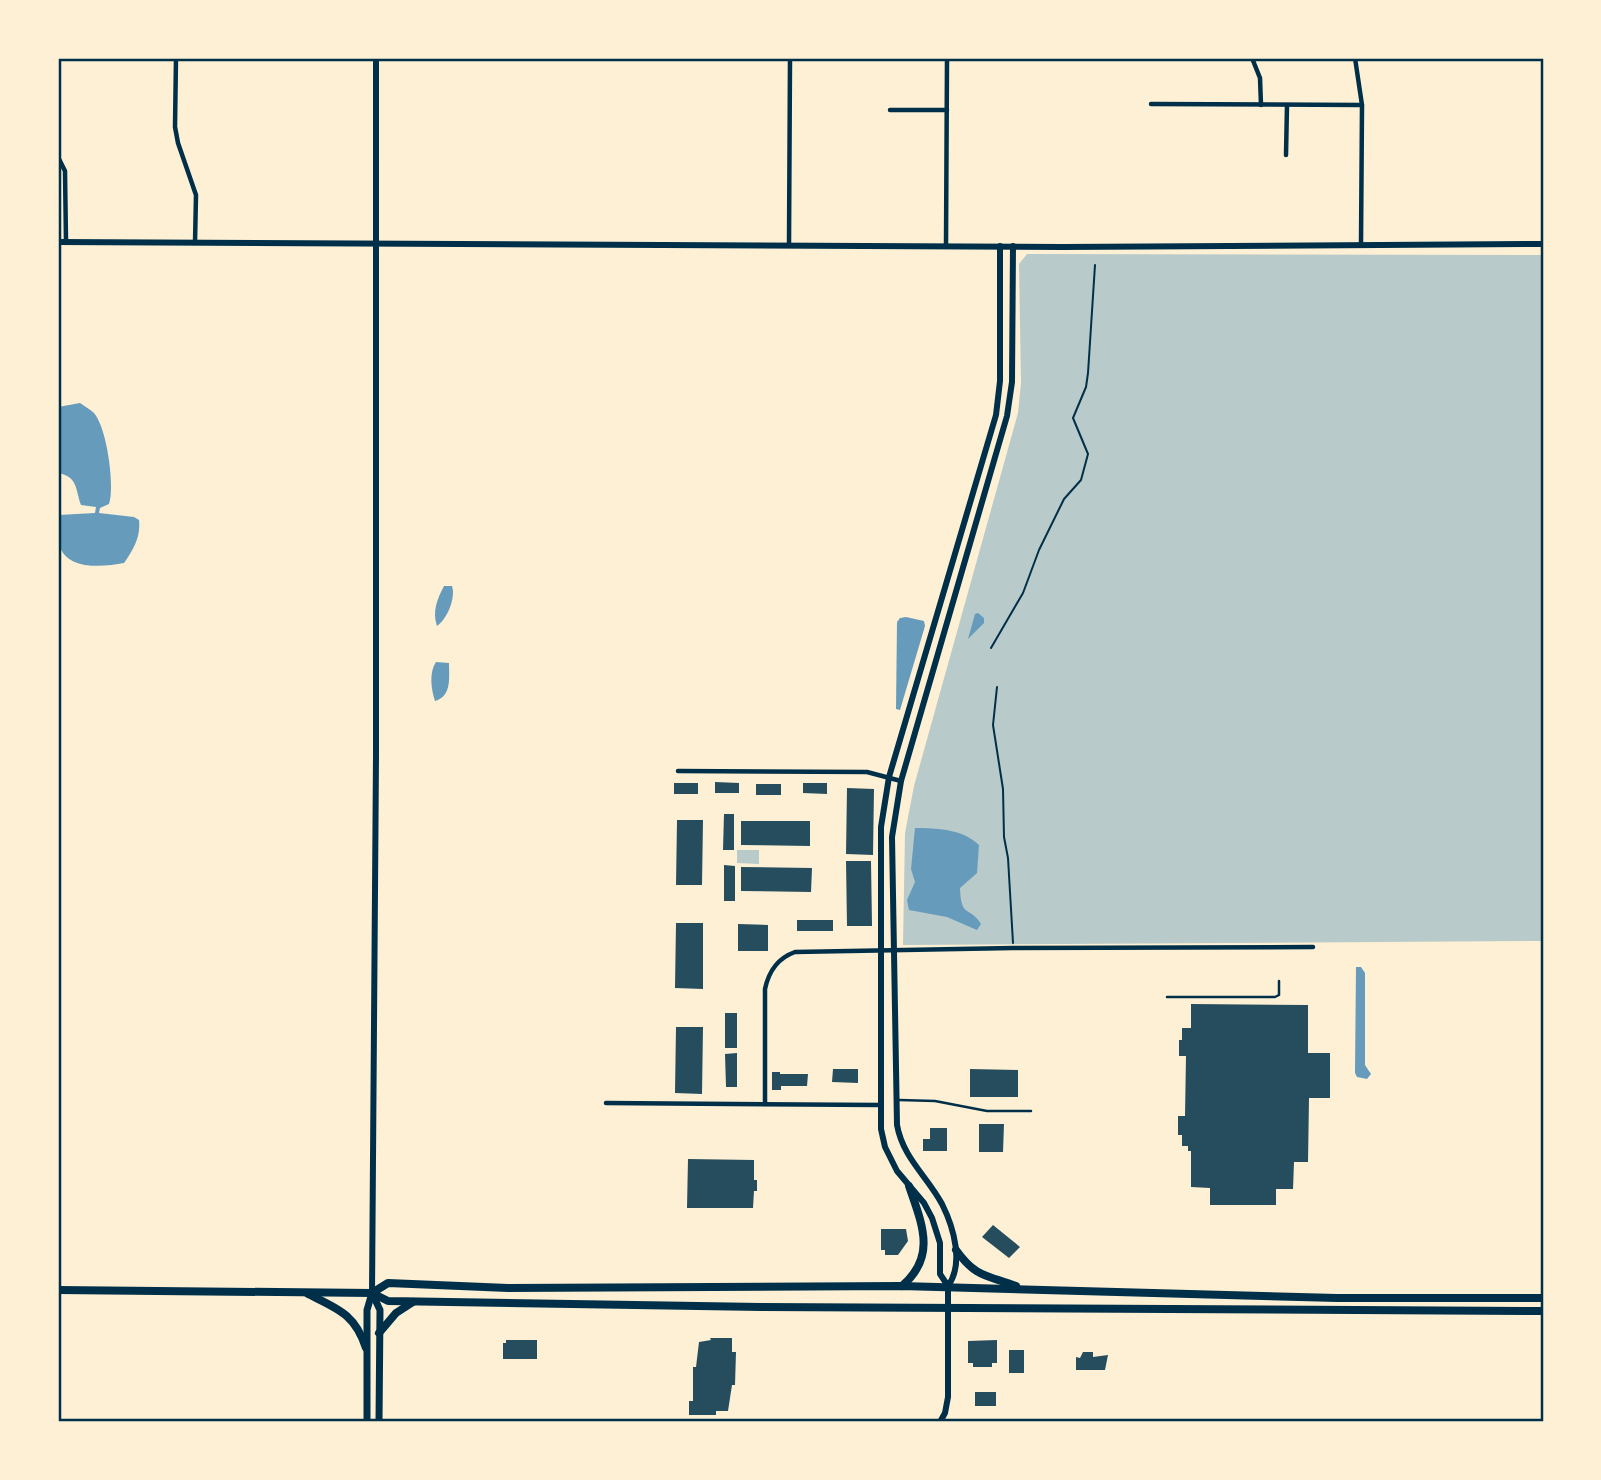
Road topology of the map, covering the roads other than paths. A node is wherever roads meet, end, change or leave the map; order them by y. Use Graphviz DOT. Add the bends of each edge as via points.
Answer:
graph roads {
  1 [pos="176,58"];
  2 [pos="376,58"];
  3 [pos="790,58"];
  4 [pos="947,58"];
  5 [pos="1252,58"];
  6 [pos="1355,58"];
  7 [pos="1151,104"];
  8 [pos="1261,105"];
  9 [pos="1287,105"];
  10 [pos="1362,105"];
  11 [pos="890,110"];
  12 [pos="947,110"];
  13 [pos="1286,155"];
  14 [pos="58,157"];
  15 [pos="58,242"];
  16 [pos="66,242"];
  17 [pos="195,243"];
  18 [pos="789,244"];
  19 [pos="1361,244"];
  20 [pos="1543,244"];
  21 [pos="375,245"];
  22 [pos="946,245"];
  23 [pos="1000,246"];
  24 [pos="1013,246"];
  25 [pos="980,472"];
  26 [pos="991,475"];
  27 [pos="678,771"];
  28 [pos="889,777"];
  29 [pos="901,780"];
  30 [pos="1312,947"];
  31 [pos="880,951"];
  32 [pos="893,951"];
  33 [pos="1279,981"];
  34 [pos="1167,997"];
  35 [pos="895,1100"];
  36 [pos="606,1103"];
  37 [pos="765,1104"];
  38 [pos="880,1105"];
  39 [pos="1031,1111"];
  40 [pos="909,1186"];
  41 [pos="956,1250"];
  42 [pos="901,1286"];
  43 [pos="948,1286"];
  44 [pos="1022,1289"];
  45 [pos="58,1290"];
  46 [pos="306,1292"];
  47 [pos="372,1293"];
  48 [pos="1543,1298"];
  49 [pos="414,1301"];
  50 [pos="948,1308"];
  51 [pos="1543,1311"];
  52 [pos="379,1333"];
  53 [pos="366,1348"];
  54 [pos="367,1422"];
  55 [pos="379,1422"];
  56 [pos="940,1422"];
  1 -- 17 [label="street" via="175,127 196,195"];
  2 -- 21 [label="street"];
  3 -- 18 [label="street"];
  4 -- 12 [label="street"];
  5 -- 8 [label="street" via="1260,78"];
  6 -- 10 [label="street"];
  7 -- 8 [label="street"];
  8 -- 9 [label="street"];
  9 -- 10 [label="street"];
  9 -- 13 [label="street"];
  10 -- 19 [label="street"];
  11 -- 12 [label="street"];
  12 -- 22 [label="street"];
  14 -- 16 [label="street" via="65,171"];
  15 -- 16 [label="street"];
  16 -- 17 [label="street"];
  17 -- 21 [label="street"];
  18 -- 21 [label="street"];
  18 -- 22 [label="street"];
  19 -- 20 [label="street"];
  19 -- 24 [label="street"];
  21 -- 47 [label="street"];
  22 -- 23 [label="street"];
  23 -- 24 [label="street"];
  23 -- 25 [label="street" via="998,405"];
  24 -- 26 [label="street" via="1010,397"];
  25 -- 26 [label="street"];
  25 -- 28 [label="street"];
  26 -- 29 [label="street"];
  27 -- 28 [label="street" via="867,772"];
  28 -- 29 [label="street"];
  28 -- 31 [label="street" via="881,827"];
  29 -- 32 [label="street" via="892,836"];
  30 -- 32 [label="street"];
  31 -- 32 [label="street"];
  31 -- 37 [label="street" via="795,952 770,972 765,989"];
  31 -- 38 [label="street"];
  32 -- 35 [label="street"];
  33 -- 34 [label="lane" via="1275,998"];
  35 -- 39 [label="lane" via="936,1101 987,1111"];
  35 -- 41 [label="street" via="902,1144 943,1206"];
  36 -- 37 [label="street"];
  37 -- 38 [label="street"];
  38 -- 40 [label="street" via="885,1147"];
  40 -- 42 [label="highway" via="922,1229 923,1257 920,1267"];
  40 -- 43 [label="street" via="932,1218 940,1247 940,1274"];
  41 -- 43 [label="street" via="956,1275"];
  41 -- 44 [label="highway" via="981,1275"];
  42 -- 43 [label="highway"];
  42 -- 47 [label="highway" via="508,1288 388,1283"];
  43 -- 44 [label="highway"];
  43 -- 50 [label="street"];
  44 -- 48 [label="highway"];
  45 -- 46 [label="highway"];
  46 -- 47 [label="highway"];
  46 -- 53 [label="highway" via="353,1320"];
  47 -- 49 [label="highway" via="388,1301"];
  47 -- 52 [label="main road" via="380,1310"];
  47 -- 53 [label="main road"];
  49 -- 50 [label="highway"];
  49 -- 52 [label="highway"];
  50 -- 51 [label="highway"];
  50 -- 56 [label="street" via="948,1396"];
  52 -- 55 [label="main road"];
  53 -- 54 [label="main road"];
}
